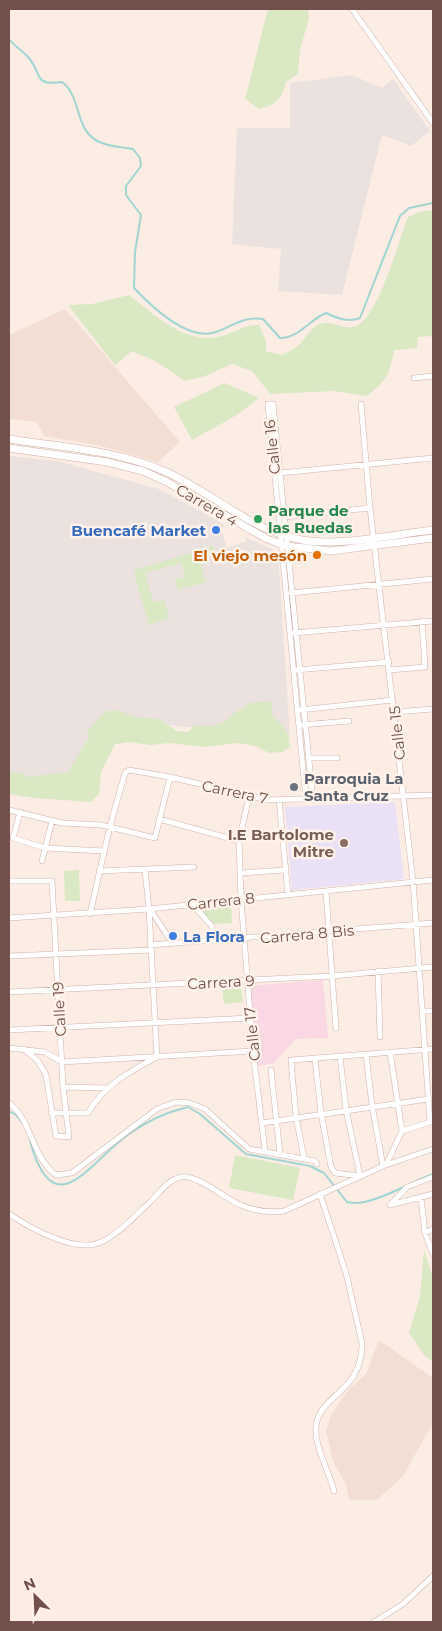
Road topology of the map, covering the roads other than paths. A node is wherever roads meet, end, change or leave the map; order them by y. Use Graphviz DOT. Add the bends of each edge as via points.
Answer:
graph roads {
  1 [pos="352,9"];
  2 [pos="433,123"];
  3 [pos="433,376"];
  4 [pos="414,378"];
  5 [pos="361,404"];
  6 [pos="9,439"];
  7 [pos="9,448"];
  8 [pos="433,458"];
  9 [pos="366,465"];
  10 [pos="280,473"];
  11 [pos="370,508"];
  12 [pos="284,517"];
  13 [pos="245,523"];
  14 [pos="433,530"];
  15 [pos="283,536"];
  16 [pos="374,537"];
  17 [pos="433,538"];
  18 [pos="284,546"];
  19 [pos="376,546"];
  20 [pos="433,579"];
  21 [pos="380,585"];
  22 [pos="292,593"];
  23 [pos="433,620"];
  24 [pos="422,622"];
  25 [pos="384,625"];
  26 [pos="292,633"];
  27 [pos="388,662"];
  28 [pos="296,670"];
  29 [pos="390,670"];
  30 [pos="393,700"];
  31 [pos="433,709"];
  32 [pos="300,710"];
  33 [pos="394,712"];
  34 [pos="349,721"];
  35 [pos="301,725"];
  36 [pos="308,758"];
  37 [pos="337,758"];
  38 [pos="170,777"];
  39 [pos="433,795"];
  40 [pos="404,796"];
  41 [pos="249,797"];
  42 [pos="279,800"];
  43 [pos="306,800"];
  44 [pos="313,800"];
  45 [pos="9,810"];
  46 [pos="20,812"];
  47 [pos="160,819"];
  48 [pos="52,822"];
  49 [pos="110,826"];
  50 [pos="239,841"];
  51 [pos="45,848"];
  52 [pos="104,851"];
  53 [pos="42,861"];
  54 [pos="194,868"];
  55 [pos="145,870"];
  56 [pos="285,870"];
  57 [pos="99,871"];
  58 [pos="241,873"];
  59 [pos="433,880"];
  60 [pos="9,881"];
  61 [pos="413,881"];
  62 [pos="326,892"];
  63 [pos="288,894"];
  64 [pos="241,899"];
  65 [pos="192,904"];
  66 [pos="150,909"];
  67 [pos="90,914"];
  68 [pos="54,916"];
  69 [pos="9,918"];
  70 [pos="433,923"];
  71 [pos="416,924"];
  72 [pos="329,932"];
  73 [pos="243,939"];
  74 [pos="217,941"];
  75 [pos="173,944"];
  76 [pos="150,948"];
  77 [pos="56,954"];
  78 [pos="9,956"];
  79 [pos="433,967"];
  80 [pos="420,968"];
  81 [pos="378,971"];
  82 [pos="332,976"];
  83 [pos="247,980"];
  84 [pos="153,986"];
  85 [pos="58,990"];
  86 [pos="9,992"];
  87 [pos="422,1011"];
  88 [pos="433,1011"];
  89 [pos="250,1018"];
  90 [pos="155,1022"];
  91 [pos="60,1028"];
  92 [pos="336,1028"];
  93 [pos="9,1030"];
  94 [pos="380,1038"];
  95 [pos="9,1048"];
  96 [pos="24,1049"];
  97 [pos="433,1049"];
  98 [pos="425,1050"];
  99 [pos="253,1051"];
  100 [pos="390,1052"];
  101 [pos="366,1055"];
  102 [pos="157,1057"];
  103 [pos="340,1057"];
  104 [pos="315,1059"];
  105 [pos="62,1062"];
  106 [pos="271,1070"];
  107 [pos="63,1087"];
  108 [pos="108,1088"];
  109 [pos="429,1099"];
  110 [pos="397,1102"];
  111 [pos="9,1103"];
  112 [pos="372,1105"];
  113 [pos="346,1109"];
  114 [pos="51,1113"];
  115 [pos="66,1113"];
  116 [pos="321,1113"];
  117 [pos="296,1117"];
  118 [pos="275,1121"];
  119 [pos="432,1122"];
  120 [pos="262,1123"];
  121 [pos="402,1132"];
  122 [pos="433,1149"];
  123 [pos="266,1151"];
  124 [pos="280,1154"];
  125 [pos="304,1158"];
  126 [pos="317,1164"];
  127 [pos="385,1166"];
  128 [pos="360,1176"];
  129 [pos="433,1177"];
  130 [pos="403,1190"];
  131 [pos="320,1194"];
  132 [pos="433,1194"];
  133 [pos="421,1198"];
  134 [pos="408,1202"];
  135 [pos="9,1214"];
  136 [pos="433,1229"];
  137 [pos="425,1233"];
  138 [pos="433,1254"];
  139 [pos="334,1491"];
  140 [pos="433,1576"];
  141 [pos="374,1622"];
  1 -- 2 [label="street"];
  3 -- 4 [label="street"];
  5 -- 9 [label="street, Calle 15"];
  6 -- 13 [label="main road, Carrera 4" via="109,455 153,466 179,478"];
  7 -- 13 [label="main road, Carrera 4" via="107,462 143,471"];
  8 -- 9 [label="street"];
  9 -- 10 [label="street"];
  9 -- 11 [label="street, Calle 15"];
  10 -- 12 [label="street, Calle 16"];
  10 -- 15 [label="street, Calle 16" via="273,404 268,404"];
  11 -- 12 [label="street"];
  11 -- 16 [label="street, Calle 15"];
  12 -- 15 [label="street, Calle 16"];
  13 -- 15 [label="main road, Carrera 4"];
  13 -- 18 [label="main road, Carrera 4"];
  14 -- 16 [label="main road, Carrera 4"];
  15 -- 16 [label="main road, Carrera 4" via="328,542"];
  15 -- 18 [label="street, Calle 16"];
  16 -- 19 [label="street, Calle 15"];
  17 -- 19 [label="main road, Carrera 4"];
  18 -- 19 [label="main road, Carrera 4" via="320,551"];
  18 -- 22 [label="street, Calle 16"];
  18 -- 26 [label="street, Calle 16"];
  19 -- 21 [label="street, Calle 15"];
  20 -- 21 [label="street"];
  21 -- 22 [label="street"];
  21 -- 25 [label="street, Calle 15"];
  22 -- 26 [label="street, Calle 16"];
  23 -- 24 [label="street"];
  24 -- 25 [label="street"];
  24 -- 29 [label="street" via="426,667"];
  25 -- 26 [label="street"];
  25 -- 27 [label="street, Calle 15"];
  26 -- 28 [label="street, Calle 16"];
  27 -- 28 [label="street"];
  27 -- 29 [label="street, Calle 15"];
  28 -- 32 [label="street, Calle 16"];
  29 -- 30 [label="street, Calle 15"];
  30 -- 32 [label="street"];
  30 -- 33 [label="street, Calle 15"];
  31 -- 33 [label="street"];
  32 -- 35 [label="street, Calle 16"];
  33 -- 40 [label="street, Calle 15"];
  34 -- 35 [label="street"];
  35 -- 36 [label="street, Calle 16"];
  35 -- 43 [label="street, Calle 16"];
  36 -- 37 [label="street"];
  36 -- 44 [label="street, Calle 16"];
  38 -- 41 [label="street, Carrera 7"];
  38 -- 47 [label="street"];
  38 -- 49 [label="street, Carrera 7" via="129,770 125,773"];
  39 -- 40 [label="street, Carrera 7"];
  40 -- 44 [label="street, Carrera 7"];
  40 -- 61 [label="street, Calle 15"];
  41 -- 42 [label="street, Carrera 7"];
  41 -- 50 [label="street, Calle 17"];
  42 -- 43 [label="street, Carrera 7"];
  42 -- 56 [label="street"];
  43 -- 44 [label="street, Carrera 7"];
  45 -- 46 [label="street"];
  46 -- 48 [label="street"];
  46 -- 51 [label="street" via="13,838"];
  47 -- 49 [label="street" via="155,838"];
  47 -- 50 [label="street"];
  48 -- 49 [label="street"];
  48 -- 51 [label="street"];
  49 -- 52 [label="street"];
  50 -- 58 [label="street, Calle 17"];
  51 -- 52 [label="street"];
  51 -- 53 [label="street"];
  52 -- 57 [label="street"];
  54 -- 55 [label="street"];
  55 -- 57 [label="street"];
  55 -- 66 [label="street"];
  56 -- 58 [label="street"];
  56 -- 63 [label="street"];
  57 -- 67 [label="street"];
  58 -- 64 [label="street, Calle 17"];
  59 -- 61 [label="street, Carrera 8"];
  60 -- 68 [label="street, Calle 19" via="52,881"];
  61 -- 62 [label="street, Carrera 8"];
  61 -- 71 [label="street, Calle 15"];
  62 -- 63 [label="street, Carrera 8"];
  62 -- 72 [label="street"];
  63 -- 64 [label="street, Carrera 8"];
  64 -- 65 [label="street, Carrera 8"];
  64 -- 73 [label="street, Calle 17"];
  65 -- 66 [label="street, Carrera 8"];
  65 -- 74 [label="street" via="210,925"];
  66 -- 67 [label="street, Carrera 8"];
  66 -- 75 [label="street"];
  66 -- 76 [label="street"];
  67 -- 68 [label="street, Carrera 8"];
  68 -- 69 [label="street, Carrera 8"];
  68 -- 77 [label="street, Calle 19"];
  70 -- 71 [label="street, Carrera 8 Bis"];
  71 -- 72 [label="street, Carrera 8 Bis"];
  71 -- 80 [label="street, Calle 15"];
  72 -- 73 [label="street, Carrera 8 Bis"];
  72 -- 82 [label="street"];
  73 -- 74 [label="street, Carrera 8 Bis"];
  73 -- 83 [label="street, Calle 17"];
  74 -- 75 [label="street, Carrera 8 Bis"];
  75 -- 76 [label="street, Carrera 8 Bis"];
  76 -- 77 [label="street, Carrera 8 Bis"];
  76 -- 84 [label="street"];
  77 -- 78 [label="street, Carrera 8 Bis"];
  77 -- 85 [label="street, Calle 19"];
  79 -- 80 [label="street, Carrera 9"];
  80 -- 81 [label="street, Carrera 9"];
  80 -- 87 [label="street, Calle 15"];
  81 -- 82 [label="street, Carrera 9"];
  81 -- 94 [label="street"];
  82 -- 83 [label="street, Carrera 9"];
  82 -- 92 [label="street"];
  83 -- 84 [label="street, Carrera 9"];
  83 -- 89 [label="street, Calle 17"];
  84 -- 85 [label="street, Carrera 9"];
  84 -- 90 [label="street"];
  85 -- 86 [label="street, Carrera 9"];
  85 -- 91 [label="street, Calle 19"];
  87 -- 88 [label="street"];
  87 -- 98 [label="street, Calle 15"];
  89 -- 90 [label="street"];
  89 -- 99 [label="street, Calle 17"];
  90 -- 91 [label="street"];
  90 -- 102 [label="street"];
  91 -- 93 [label="street"];
  91 -- 105 [label="street, Calle 19"];
  95 -- 96 [label="street"];
  96 -- 105 [label="street" via="45,1052"];
  96 -- 114 [label="street" via="38,1061 46,1075"];
  97 -- 98 [label="street"];
  98 -- 100 [label="street"];
  98 -- 109 [label="street, Calle 15"];
  99 -- 102 [label="street"];
  99 -- 120 [label="street, Calle 17"];
  100 -- 101 [label="street"];
  100 -- 110 [label="street"];
  101 -- 103 [label="street"];
  101 -- 112 [label="street"];
  102 -- 105 [label="street"];
  102 -- 108 [label="street"];
  103 -- 104 [label="street"];
  103 -- 113 [label="street"];
  104 -- 116 [label="street"];
  104 -- 117 [label="street" via="292,1060"];
  105 -- 107 [label="street, Calle 19"];
  106 -- 118 [label="street"];
  107 -- 108 [label="street"];
  107 -- 115 [label="street, Calle 19"];
  108 -- 115 [label="street" via="88,1114"];
  109 -- 110 [label="street"];
  109 -- 119 [label="street, Calle 15"];
  110 -- 112 [label="street"];
  110 -- 121 [label="street"];
  111 -- 123 [label="street" via="24,1118 44,1166 56,1175 72,1173 157,1109 176,1102 205,1109 249,1149"];
  112 -- 113 [label="street"];
  112 -- 127 [label="street"];
  113 -- 116 [label="street"];
  113 -- 128 [label="street"];
  114 -- 115 [label="street"];
  114 -- 115 [label="street, Calle 19" via="56,1136 68,1136"];
  116 -- 117 [label="street"];
  116 -- 128 [label="street" via="331,1167 335,1173 344,1176"];
  117 -- 118 [label="street"];
  117 -- 125 [label="street"];
  118 -- 120 [label="street"];
  118 -- 124 [label="street"];
  119 -- 121 [label="street"];
  120 -- 123 [label="street, Calle 17"];
  121 -- 127 [label="street"];
  122 -- 127 [label="street"];
  123 -- 124 [label="street"];
  124 -- 125 [label="street"];
  125 -- 126 [label="street"];
  127 -- 128 [label="street"];
  128 -- 131 [label="street"];
  129 -- 130 [label="street"];
  130 -- 134 [label="street"];
  130 -- 134 [label="street" via="390,1205"];
  131 -- 135 [label="street" via="284,1211 268,1211 242,1206 190,1178 180,1177 101,1242 86,1245 56,1238"];
  131 -- 139 [label="street" via="346,1273 362,1343 362,1354 352,1382 321,1412 316,1427 318,1445"];
  132 -- 133 [label="street"];
  133 -- 134 [label="street"];
  133 -- 137 [label="street"];
  136 -- 137 [label="street"];
  137 -- 138 [label="street"];
  140 -- 141 [label="street" via="403,1604"];
}
